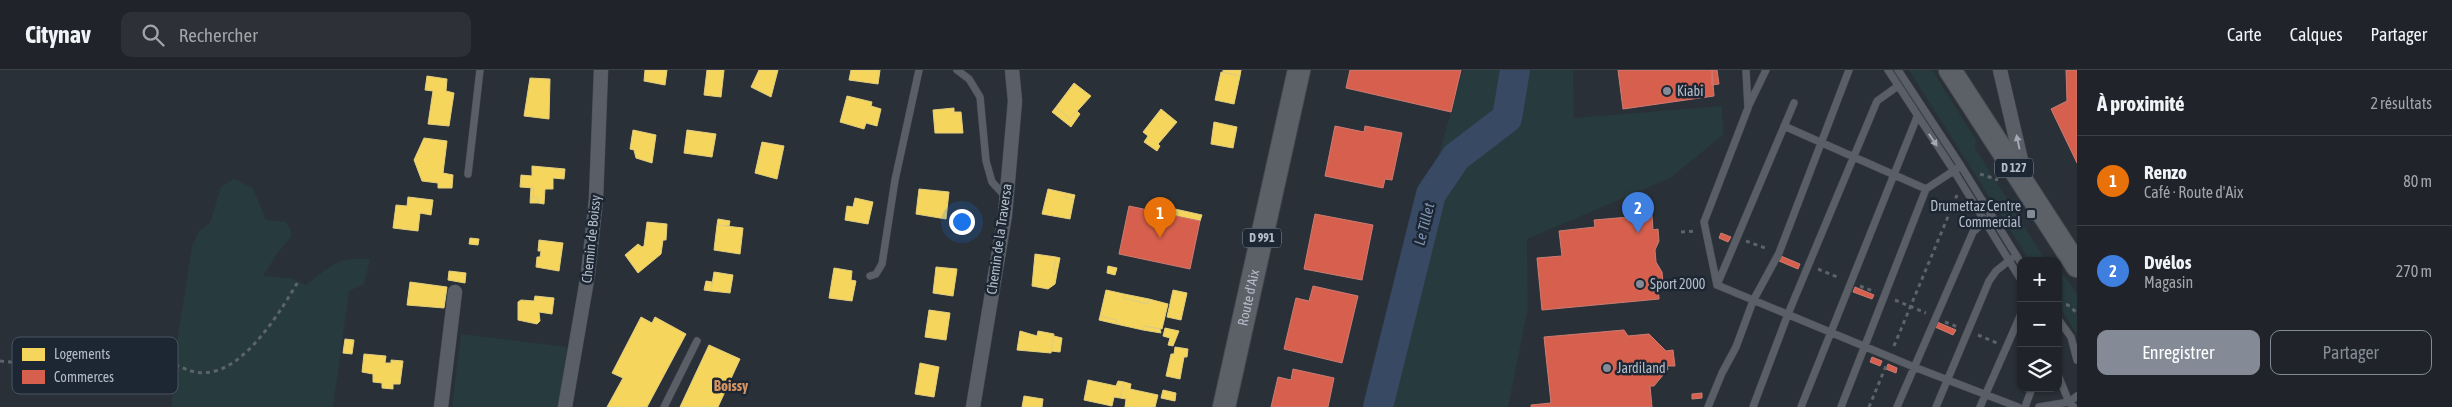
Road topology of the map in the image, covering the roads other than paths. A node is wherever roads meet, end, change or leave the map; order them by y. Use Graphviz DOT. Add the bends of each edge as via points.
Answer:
graph roads {
  1 [pos="480,70"];
  2 [pos="601,70"];
  3 [pos="919,70"];
  4 [pos="957,70"];
  5 [pos="1012,70"];
  6 [pos="1299,70"];
  7 [pos="1746,70"];
  8 [pos="1766,70"];
  9 [pos="1849,70"];
  10 [pos="1888,70"];
  11 [pos="1898,70"];
  12 [pos="1950,70"];
  13 [pos="2000,70"];
  14 [pos="1898,86"];
  15 [pos="1794,103"];
  16 [pos="1748,108"];
  17 [pos="1917,117"];
  18 [pos="1784,126"];
  19 [pos="1820,143"];
  20 [pos="1854,158"];
  21 [pos="1961,166"];
  22 [pos="1954,172"];
  23 [pos="468,174"];
  24 [pos="1895,176"];
  25 [pos="1926,188"];
  26 [pos="2028,190"];
  27 [pos="1007,197"];
  28 [pos="1991,215"];
  29 [pos="1985,221"];
  30 [pos="2013,258"];
  31 [pos="2017,260"];
  32 [pos="2077,266"];
  33 [pos="2017,269"];
  34 [pos="870,276"];
  35 [pos="1717,285"];
  36 [pos="455,292"];
  37 [pos="1753,301"];
  38 [pos="1788,314"];
  39 [pos="2017,323"];
  40 [pos="2062,325"];
  41 [pos="1831,332"];
  42 [pos="2071,337"];
  43 [pos="697,341"];
  44 [pos="1865,346"];
  45 [pos="2077,347"];
  46 [pos="2077,360"];
  47 [pos="1914,367"];
  48 [pos="1947,380"];
  49 [pos="2062,383"];
  50 [pos="2031,392"];
  51 [pos="1985,394"];
  52 [pos="2077,396"];
  53 [pos="2072,404"];
  54 [pos="441,407"];
  55 [pos="565,407"];
  56 [pos="664,407"];
  57 [pos="973,407"];
  58 [pos="1224,407"];
  59 [pos="1708,407"];
  60 [pos="1753,407"];
  61 [pos="1801,407"];
  62 [pos="1841,407"];
  63 [pos="1897,407"];
  64 [pos="1936,407"];
  65 [pos="1980,407"];
  66 [pos="2018,407"];
  67 [pos="2025,407"];
  68 [pos="2039,407"];
  1 -- 23 [label="lane"];
  2 -- 55 [label="street, Chemin de Boissy" via="591,246"];
  3 -- 34 [label="lane" via="895,180 882,264 876,274"];
  4 -- 27 [label="lane" via="969,78 980,97 986,161 992,182"];
  5 -- 27 [label="street, Chemin de la Traversa" via="1016,101"];
  6 -- 58 [label="main road, Route d'Aix / D 991"];
  7 -- 16 [label="lane"];
  8 -- 16 [label="lane"];
  9 -- 19 [label="lane"];
  10 -- 14 [label="lane"];
  11 -- 21 [label="lane"];
  12 -- 26 [label="main road, D 127"];
  26 -- 13 [label="street, one-way"];
  14 -- 17 [label="lane"];
  14 -- 20 [label="lane" via="1877,101"];
  15 -- 18 [label="lane"];
  16 -- 35 [label="lane" via="1704,222"];
  17 -- 22 [label="lane, one-way"];
  17 -- 24 [label="lane"];
  18 -- 19 [label="lane"];
  18 -- 35 [label="lane"];
  19 -- 20 [label="lane"];
  19 -- 37 [label="lane" via="1779,253"];
  20 -- 24 [label="lane"];
  20 -- 38 [label="lane"];
  21 -- 22 [label="lane"];
  21 -- 28 [label="lane"];
  22 -- 25 [label="lane"];
  22 -- 29 [label="lane"];
  24 -- 25 [label="lane"];
  24 -- 41 [label="lane"];
  25 -- 44 [label="lane"];
  26 -- 32 [label="main road, D 127"];
  27 -- 57 [label="street, Chemin de la Traversa"];
  28 -- 29 [label="lane"];
  28 -- 30 [label="lane"];
  29 -- 30 [label="lane"];
  29 -- 47 [label="lane" via="1973,232"];
  30 -- 31 [label="lane"];
  30 -- 33 [label="lane"];
  30 -- 48 [label="lane" via="1989,281"];
  35 -- 37 [label="lane"];
  36 -- 54 [label="street"];
  37 -- 38 [label="lane"];
  37 -- 59 [label="lane"];
  38 -- 41 [label="lane"];
  38 -- 60 [label="lane"];
  39 -- 51 [label="lane"];
  40 -- 42 [label="lane"];
  41 -- 44 [label="lane"];
  41 -- 61 [label="lane"];
  42 -- 45 [label="lane"];
  42 -- 46 [label="lane"];
  43 -- 56 [label="lane"];
  44 -- 47 [label="lane"];
  44 -- 62 [label="lane"];
  47 -- 48 [label="lane"];
  47 -- 63 [label="lane"];
  48 -- 51 [label="lane"];
  48 -- 64 [label="lane"];
  49 -- 53 [label="lane"];
  50 -- 67 [label="lane"];
  51 -- 65 [label="lane"];
  51 -- 66 [label="lane"];
  52 -- 53 [label="lane"];
  53 -- 68 [label="lane"];
}
